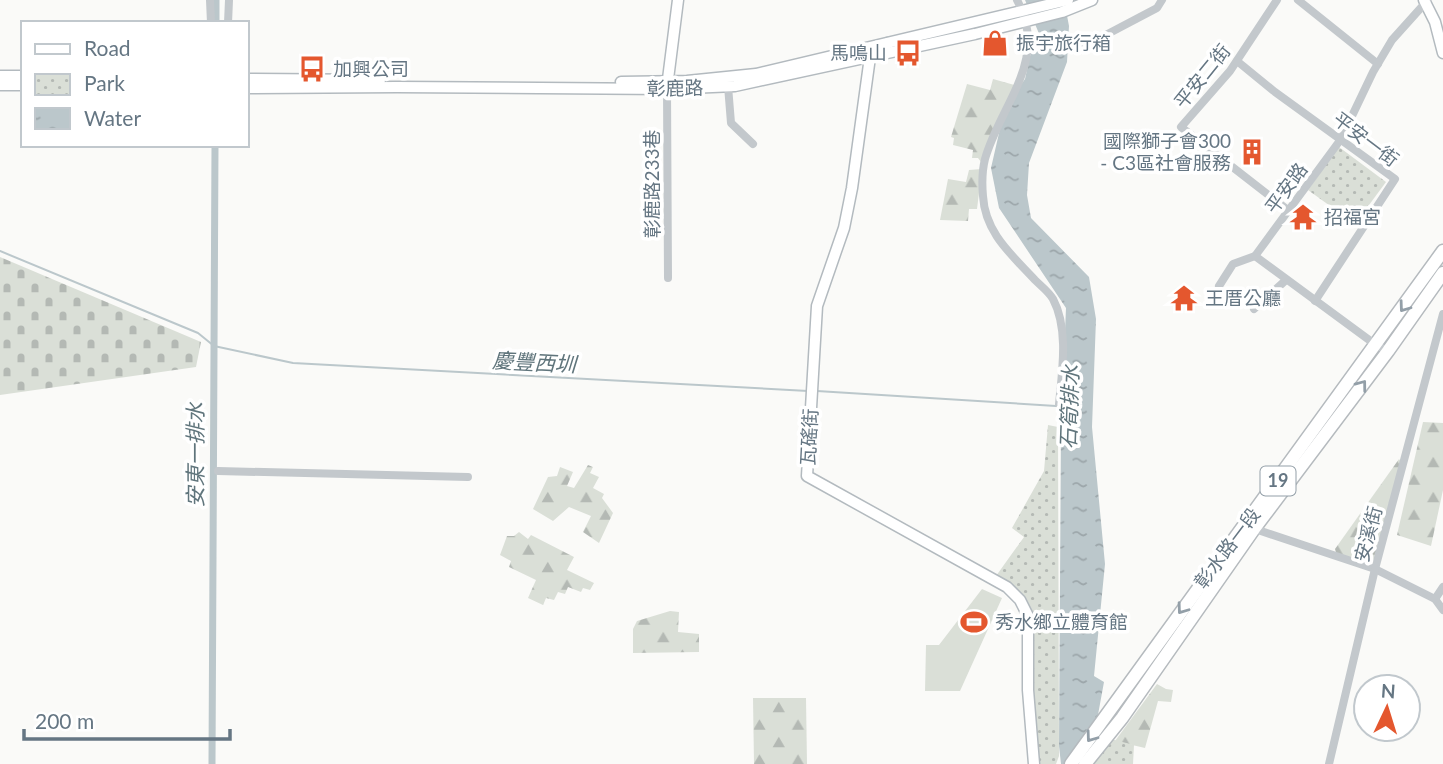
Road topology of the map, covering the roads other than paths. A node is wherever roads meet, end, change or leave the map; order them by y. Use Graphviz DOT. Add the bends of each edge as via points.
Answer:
graph roads {
  1 [pos="210,0"];
  2 [pos="229,0"];
  3 [pos="678,0"];
  4 [pos="1092,0"];
  5 [pos="1162,0"];
  6 [pos="1277,0"];
  7 [pos="1298,0"];
  8 [pos="1426,1"];
  9 [pos="1063,4"];
  10 [pos="1024,12"];
  11 [pos="211,21"];
  12 [pos="228,21"];
  13 [pos="888,43"];
  14 [pos="1081,48"];
  15 [pos="1443,53"];
  16 [pos="870,57"];
  17 [pos="1237,61"];
  18 [pos="1378,64"];
  19 [pos="0,76"];
  20 [pos="21,76"];
  21 [pos="758,78"];
  22 [pos="248,79"];
  23 [pos="397,83"];
  24 [pos="0,85"];
  25 [pos="21,85"];
  26 [pos="667,85"];
  27 [pos="728,86"];
  28 [pos="248,88"];
  29 [pos="1341,139"];
  30 [pos="753,144"];
  31 [pos="1289,211"];
  32 [pos="1443,251"];
  33 [pos="1255,256"];
  34 [pos="1443,273"];
  35 [pos="668,278"];
  36 [pos="1286,280"];
  37 [pos="1219,286"];
  38 [pos="1315,301"];
  39 [pos="1254,309"];
  40 [pos="1443,314"];
  41 [pos="1382,348"];
  42 [pos="1059,404"];
  43 [pos="218,471"];
  44 [pos="468,477"];
  45 [pos="1250,526"];
  46 [pos="1375,569"];
  47 [pos="1443,587"];
  48 [pos="1435,599"];
  49 [pos="1443,610"];
  50 [pos="1088,763"];
  51 [pos="1034,764"];
  52 [pos="1071,764"];
  53 [pos="1329,764"];
  1 -- 11 [label="street"];
  2 -- 12 [label="street"];
  3 -- 26 [label="main road"];
  4 -- 9 [label="main road, 彰鹿路"];
  5 -- 14 [label="street" via="1157,8"];
  6 -- 17 [label="street, 平安二街"];
  7 -- 18 [label="street"];
  8 -- 15 [label="main road"];
  8 -- 18 [label="street, 平安路"];
  9 -- 10 [label="main road, 彰鹿路"];
  10 -- 13 [label="main road, 彰鹿路"];
  10 -- 16 [label="main road, 彰鹿路"];
  10 -- 42 [label="street" via="1028,37 1024,72 984,162 983,201 992,232 1052,297 1058,312"];
  13 -- 16 [label="main road"];
  13 -- 21 [label="main road, 彰鹿路"];
  16 -- 21 [label="main road, 彰鹿路"];
  16 -- 51 [label="main road, 瓦磘街" via="844,228 817,306 807,476 1007,587 1020,600 1028,616"];
  17 -- 29 [label="street, 平安一街"];
  17 -- 31 [label="street, 平安二街" via="1181,127"];
  18 -- 29 [label="street, 平安路"];
  19 -- 20 [label="main road"];
  21 -- 26 [label="main road, 彰鹿路"];
  21 -- 27 [label="main road, 彰鹿路"];
  22 -- 23 [label="main road, 彰鹿路"];
  23 -- 26 [label="main road, 彰鹿路"];
  23 -- 28 [label="main road, 彰鹿路"];
  24 -- 25 [label="main road"];
  26 -- 27 [label="main road, 彰鹿路"];
  26 -- 35 [label="street, 彰鹿路233巷"];
  27 -- 30 [label="street" via="732,123"];
  29 -- 31 [label="street, 平安路"];
  29 -- 38 [label="street, 平安一街" via="1395,179"];
  31 -- 33 [label="street, 平安路"];
  32 -- 41 [label="main road, 彰水路一段 / 19, one-way"];
  33 -- 36 [label="street"];
  33 -- 37 [label="street" via="1233,264"];
  34 -- 41 [label="main road, 彰水路一段 / 19"];
  36 -- 38 [label="street"];
  36 -- 39 [label="street"];
  38 -- 41 [label="street"];
  40 -- 46 [label="street, 安溪街"];
  41 -- 45 [label="main road, 彰水路一段 / 19"];
  43 -- 44 [label="street"];
  45 -- 46 [label="street"];
  45 -- 50 [label="main road, 彰水路一段 / 19"];
  45 -- 52 [label="main road, 彰水路一段 / 19, one-way"];
  46 -- 48 [label="street"];
  46 -- 53 [label="street, 安溪街"];
  47 -- 48 [label="street"];
  48 -- 49 [label="street"];
}
